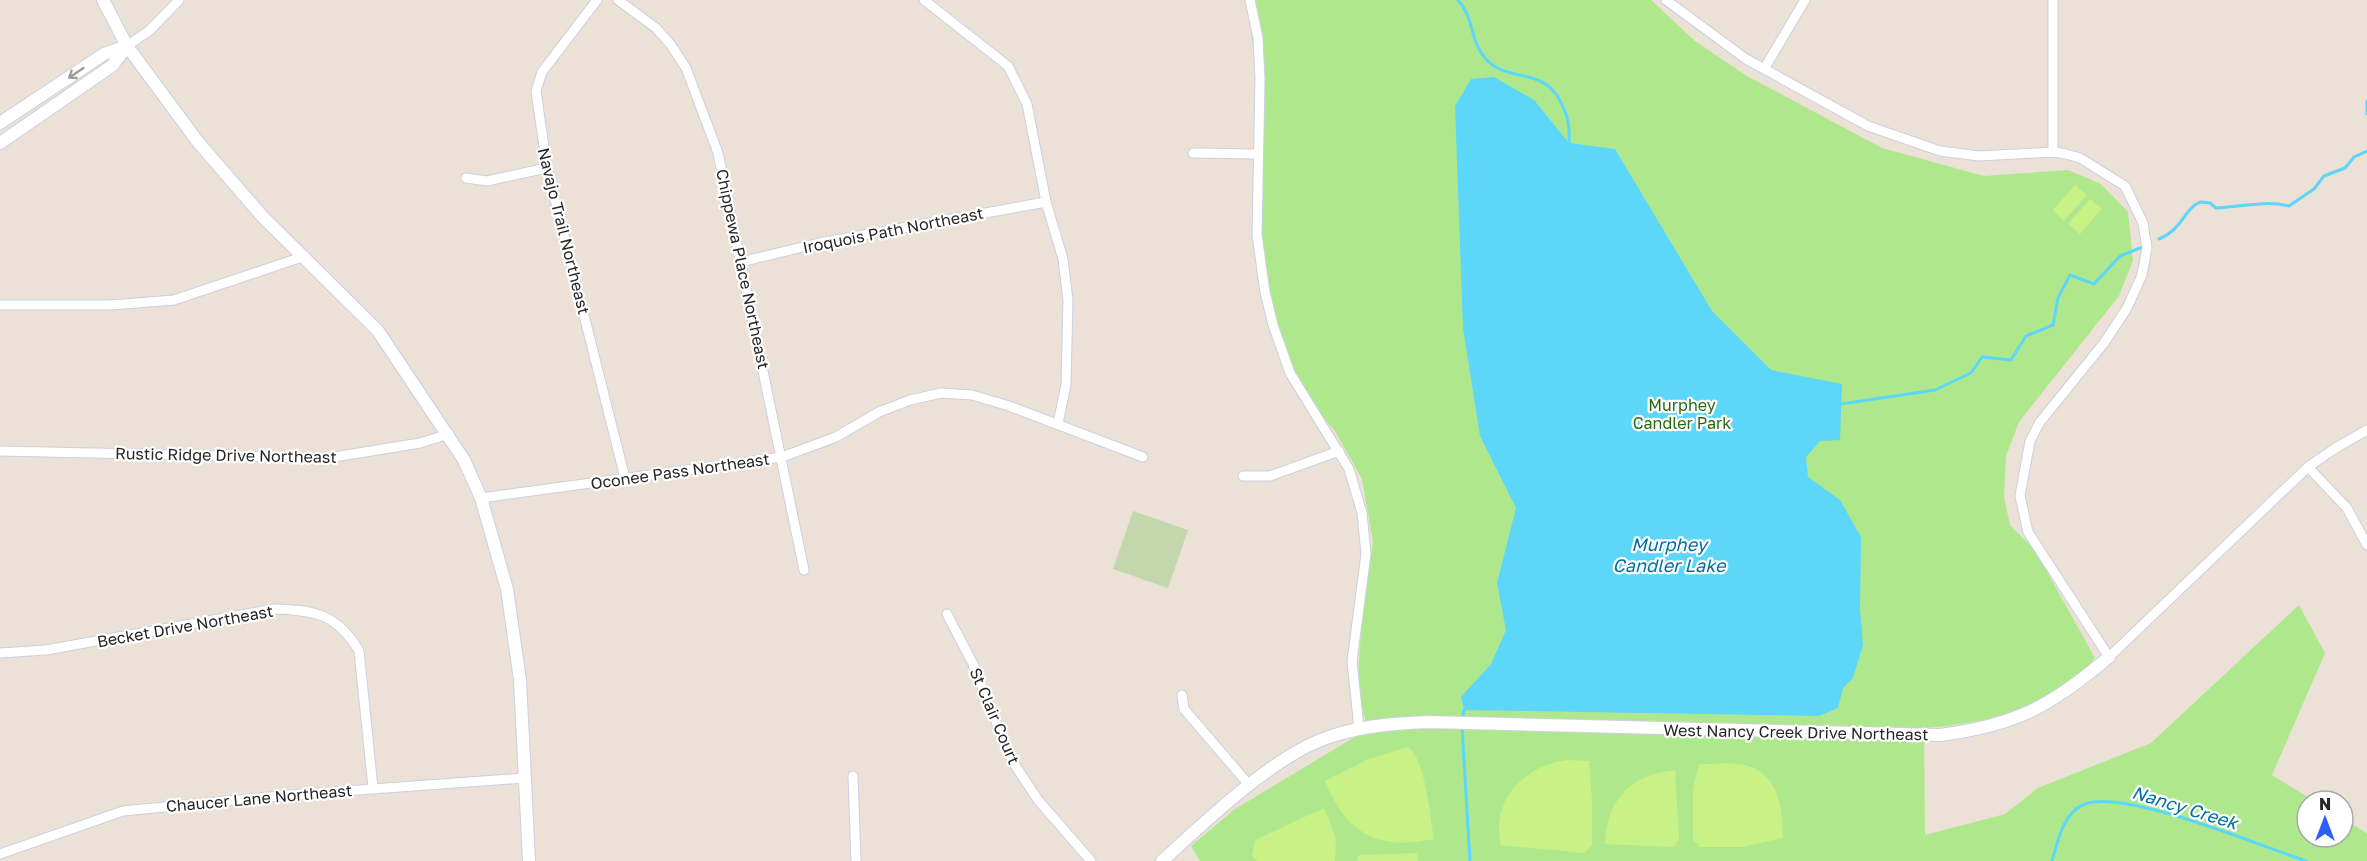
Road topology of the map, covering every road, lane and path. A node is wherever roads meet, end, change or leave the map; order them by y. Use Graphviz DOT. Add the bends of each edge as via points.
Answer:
graph roads {
  1 [pos="103,0"];
  2 [pos="178,0"];
  3 [pos="597,0"];
  4 [pos="618,0"];
  5 [pos="924,0"];
  6 [pos="1250,0"];
  7 [pos="1666,0"];
  8 [pos="1805,0"];
  9 [pos="2053,0"];
  10 [pos="127,46"];
  11 [pos="1764,69"];
  12 [pos="0,123"];
  13 [pos="0,142"];
  14 [pos="2053,152"];
  15 [pos="1193,153"];
  16 [pos="1257,154"];
  17 [pos="547,168"];
  18 [pos="466,178"];
  19 [pos="1046,202"];
  20 [pos="305,256"];
  21 [pos="741,262"];
  22 [pos="0,305"];
  23 [pos="1058,423"];
  24 [pos="2367,430"];
  25 [pos="449,434"];
  26 [pos="0,451"];
  27 [pos="1339,451"];
  28 [pos="782,457"];
  29 [pos="1143,457"];
  30 [pos="2308,467"];
  31 [pos="1243,476"];
  32 [pos="625,478"];
  33 [pos="481,498"];
  34 [pos="2367,544"];
  35 [pos="804,570"];
  36 [pos="947,614"];
  37 [pos="0,652"];
  38 [pos="2109,657"];
  39 [pos="1182,695"];
  40 [pos="1359,728"];
  41 [pos="853,777"];
  42 [pos="525,778"];
  43 [pos="1250,786"];
  44 [pos="373,788"];
  45 [pos="0,854"];
  46 [pos="529,861"];
  47 [pos="856,861"];
  48 [pos="1091,861"];
  49 [pos="1162,861"];
  1 -- 10 [label="main road"];
  2 -- 10 [label="street" via="150,30"];
  3 -- 17 [label="street, Navajo Trail Northeast" via="542,72 536,91"];
  4 -- 21 [label="street, Chippewa Place Northeast" via="656,28 686,68 718,153"];
  5 -- 19 [label="street" via="1008,66 1029,112"];
  6 -- 16 [label="street" via="1258,38 1260,79"];
  7 -- 11 [label="street" via="1722,44"];
  8 -- 11 [label="street"];
  9 -- 14 [label="street"];
  10 -- 12 [label="main road, one-way" via="104,54"];
  10 -- 13 [label="main road" via="113,65"];
  10 -- 20 [label="main road" via="198,142 262,216"];
  11 -- 14 [label="street" via="1868,126 1909,142 1978,156"];
  14 -- 38 [label="street" via="2080,158 2125,186 2143,223 2147,248 2142,275 2127,308 2040,422 2030,441 2020,496 2028,532"];
  15 -- 16 [label="street"];
  16 -- 27 [label="street" via="1259,259 1273,325 1290,373"];
  17 -- 18 [label="street" via="487,181"];
  17 -- 32 [label="street, Navajo Trail Northeast"];
  19 -- 21 [label="street, Iroquois Path Northeast" via="819,243"];
  19 -- 23 [label="street" via="1063,259 1068,300 1066,385"];
  20 -- 22 [label="street" via="174,300 111,306"];
  20 -- 25 [label="main road" via="378,330"];
  21 -- 28 [label="street, Chippewa Place Northeast"];
  23 -- 28 [label="street, Oconee Pass Northeast" via="972,395 942,393 879,412 836,437"];
  23 -- 29 [label="street, Oconee Pass Northeast"];
  24 -- 30 [label="street, West Nancy Creek Drive Northeast"];
  25 -- 26 [label="street, Rustic Ridge Drive Northeast" via="420,443 328,458"];
  25 -- 33 [label="main road"];
  27 -- 31 [label="street" via="1270,476"];
  27 -- 40 [label="street" via="1356,484 1365,529 1366,554 1352,661"];
  28 -- 32 [label="street, Oconee Pass Northeast"];
  28 -- 35 [label="street, Chippewa Place Northeast"];
  30 -- 34 [label="street" via="2347,508"];
  30 -- 38 [label="street, West Nancy Creek Drive Northeast"];
  32 -- 33 [label="street, Oconee Pass Northeast"];
  33 -- 42 [label="main road" via="507,589 520,680"];
  36 -- 48 [label="street, St Clair Court" via="973,663 1011,759 1038,800"];
  37 -- 44 [label="street, Becket Drive Northeast" via="46,650 274,609 309,610 332,620 348,633 359,651"];
  38 -- 40 [label="main road, West Nancy Creek Drive Northeast" via="2044,706 2010,720 1940,735 1407,722"];
  39 -- 43 [label="street" via="1185,709"];
  40 -- 43 [label="main road, West Nancy Creek Drive Northeast" via="1300,750"];
  41 -- 47 [label="street"];
  42 -- 44 [label="street, Chaucer Lane Northeast"];
  42 -- 46 [label="main road"];
  43 -- 49 [label="main road, West Nancy Creek Drive Northeast"];
  44 -- 45 [label="street, Chaucer Lane Northeast" via="123,811"];
}
